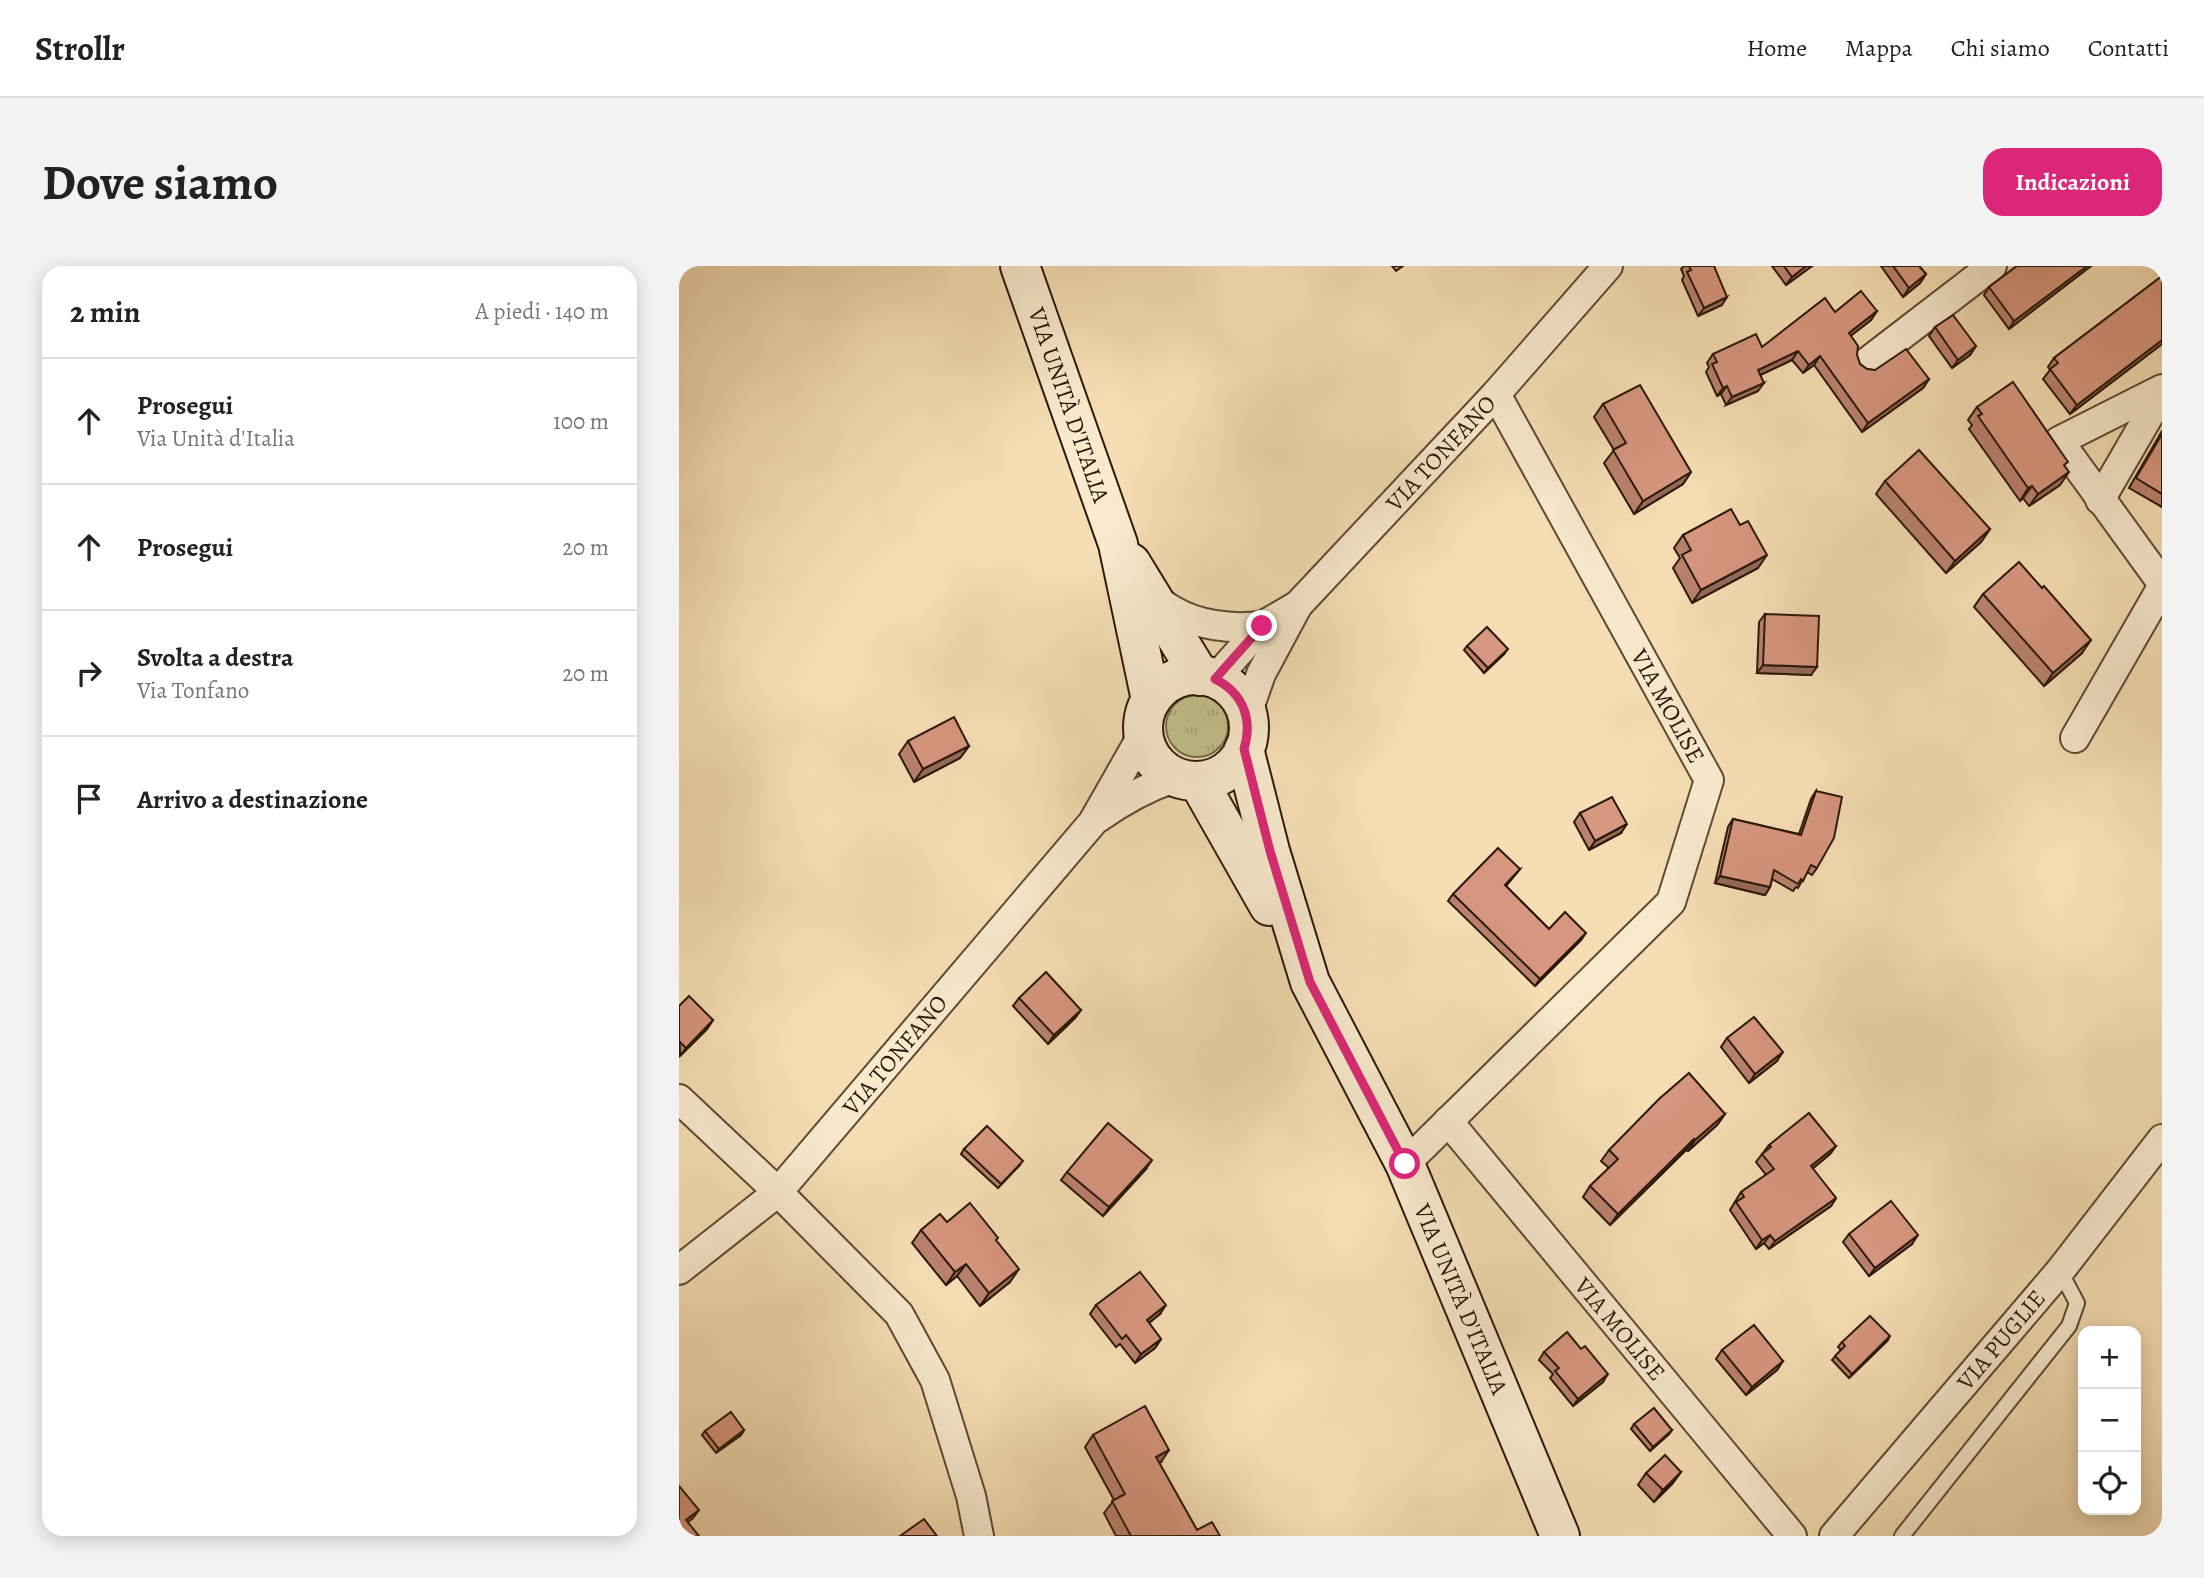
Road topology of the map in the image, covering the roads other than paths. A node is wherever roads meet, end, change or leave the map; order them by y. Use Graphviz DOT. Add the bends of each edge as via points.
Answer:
graph roads {
  1 [pos="1020,266"];
  2 [pos="1608,266"];
  3 [pos="1992,266"];
  4 [pos="1867,362"];
  5 [pos="2162,391"];
  6 [pos="1496,394"];
  7 [pos="2100,500"];
  8 [pos="1118,544"];
  9 [pos="2162,585"];
  10 [pos="1150,594"];
  11 [pos="1298,605"];
  12 [pos="1262,626"];
  13 [pos="1207,677"];
  14 [pos="1147,717"];
  15 [pos="1245,732"];
  16 [pos="2075,738"];
  17 [pos="1187,779"];
  18 [pos="1093,821"];
  19 [pos="1310,982"];
  20 [pos="679,1099"];
  21 [pos="1448,1121"];
  22 [pos="2162,1139"];
  23 [pos="1405,1164"];
  24 [pos="778,1192"];
  25 [pos="679,1270"];
  26 [pos="2060,1270"];
  27 [pos="979,1536"];
  28 [pos="1560,1536"];
  29 [pos="1792,1536"];
  30 [pos="1835,1536"];
  31 [pos="1902,1536"];
  1 -- 8 [label="main road, VIA UNITÀ D'ITALIA"];
  2 -- 6 [label="street, VIA TONFANO"];
  3 -- 4 [label="street"];
  5 -- 7 [label="street"];
  5 -- 7 [label="street" via="2059,441"];
  6 -- 11 [label="street, VIA TONFANO"];
  6 -- 21 [label="street, VIA MOLISE" via="1709,780 1671,902"];
  7 -- 9 [label="street"];
  8 -- 10 [label="main road"];
  8 -- 14 [label="main road"];
  9 -- 16 [label="street"];
  10 -- 12 [label="street, VIA TONFANO" via="1196,622 1227,628"];
  10 -- 13 [label="main road"];
  11 -- 12 [label="street, VIA TONFANO"];
  11 -- 15 [label="street" via="1261,674"];
  12 -- 13 [label="street, VIA TONFANO"];
  13 -- 14 [label="main road" via="1172,681 1160,689"];
  13 -- 15 [label="main road" via="1235,692"];
  14 -- 17 [label="main road" via="1146,746 1158,765"];
  14 -- 18 [label="street"];
  15 -- 17 [label="main road" via="1238,760 1221,775"];
  15 -- 19 [label="main road, VIA UNITÀ D'ITALIA" via="1270,851"];
  17 -- 18 [label="street" via="1146,787"];
  17 -- 19 [label="main road"];
  18 -- 24 [label="street, VIA TONFANO"];
  19 -- 23 [label="main road, VIA UNITÀ D'ITALIA"];
  20 -- 24 [label="street"];
  21 -- 23 [label="street, VIA MOLISE"];
  21 -- 29 [label="street, VIA MOLISE"];
  22 -- 26 [label="street, VIA PUGLIE"];
  23 -- 28 [label="main road, VIA UNITÀ D'ITALIA"];
  24 -- 25 [label="street, VIA TONFANO"];
  24 -- 27 [label="street" via="899,1314 935,1380"];
  26 -- 30 [label="street, VIA PUGLIE"];
  26 -- 31 [label="lane" via="2077,1303 2069,1326"];
}
